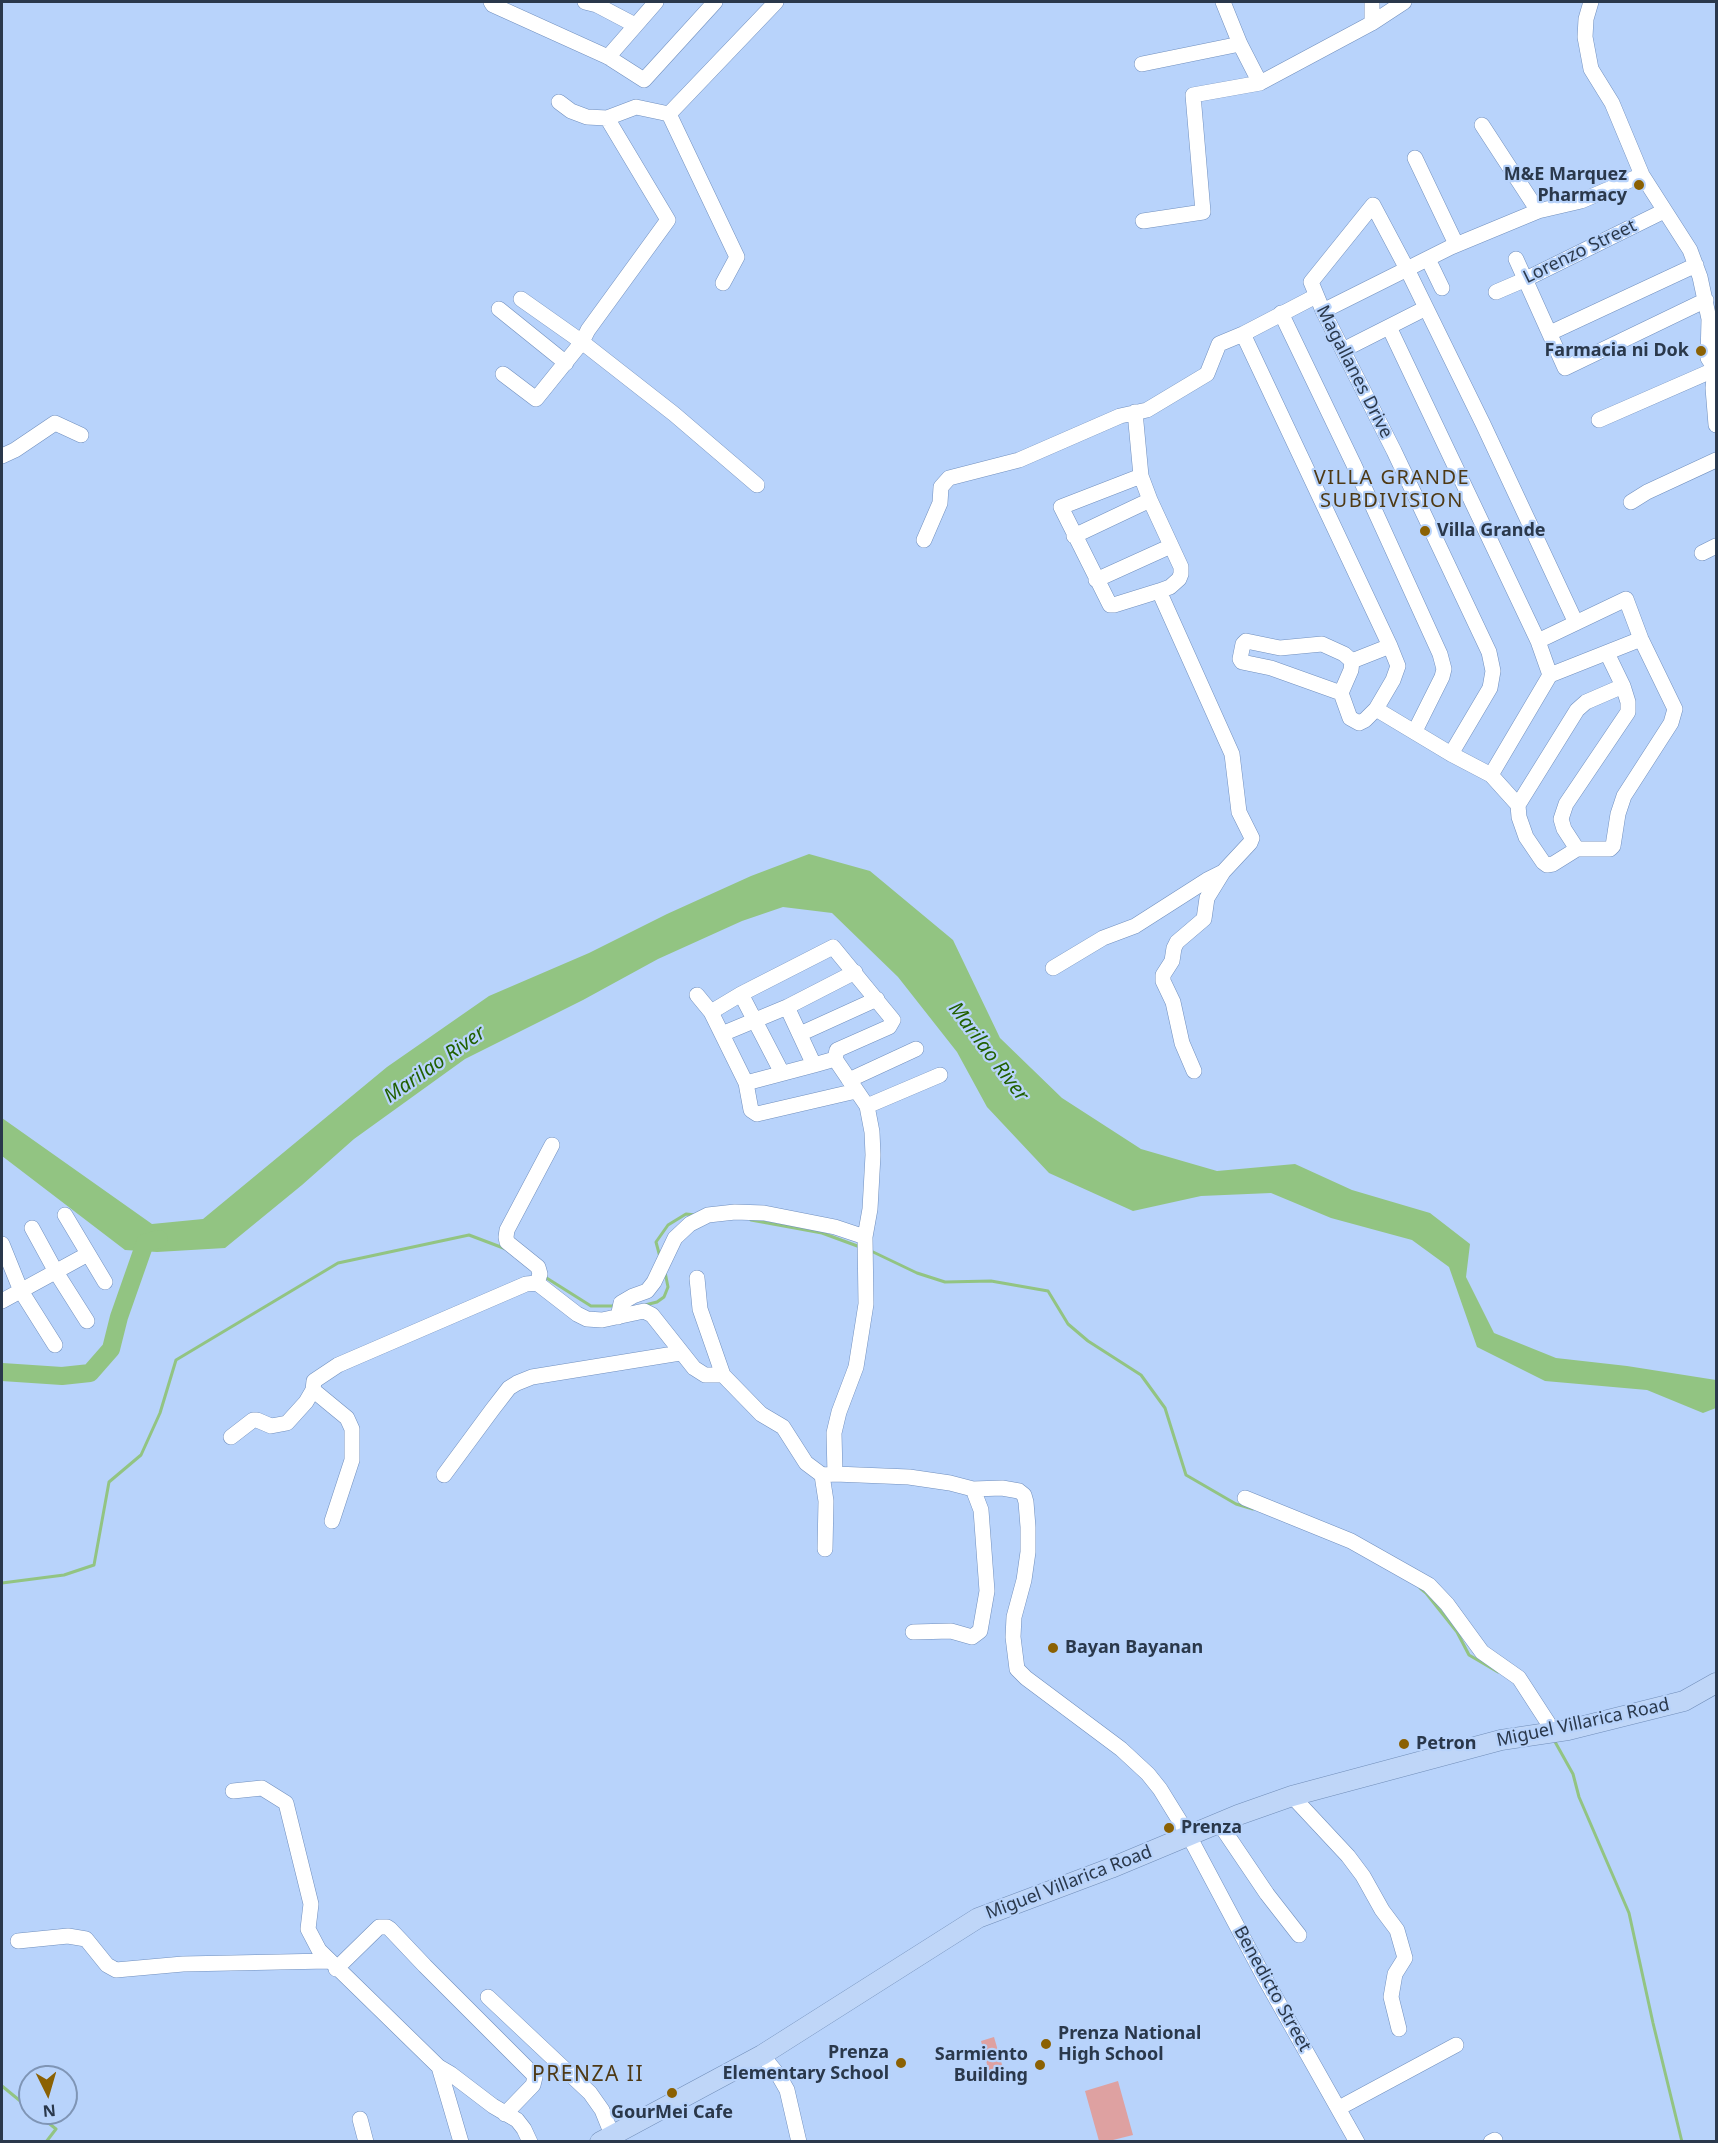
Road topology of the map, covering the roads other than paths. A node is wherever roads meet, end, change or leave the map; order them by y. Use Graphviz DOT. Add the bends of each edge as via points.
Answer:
graph roads {
  1 [pos="656,2"];
  2 [pos="715,2"];
  3 [pos="776,2"];
  4 [pos="1223,2"];
  5 [pos="1372,2"];
  6 [pos="1404,2"];
  7 [pos="1591,2"];
  8 [pos="493,3"];
  9 [pos="595,3"];
  10 [pos="1372,22"];
  11 [pos="635,25"];
  12 [pos="1240,44"];
  13 [pos="608,57"];
  14 [pos="1142,64"];
  15 [pos="1260,83"];
  16 [pos="559,102"];
  17 [pos="669,114"];
  18 [pos="607,118"];
  19 [pos="1482,125"];
  20 [pos="1415,158"];
  21 [pos="1642,174"];
  22 [pos="1538,211"];
  23 [pos="1664,211"];
  24 [pos="1143,221"];
  25 [pos="1456,244"];
  26 [pos="1428,259"];
  27 [pos="1516,259"];
  28 [pos="1696,265"];
  29 [pos="1407,269"];
  30 [pos="1524,280"];
  31 [pos="723,283"];
  32 [pos="1442,288"];
  33 [pos="1313,289"];
  34 [pos="1496,291"];
  35 [pos="521,299"];
  36 [pos="1706,300"];
  37 [pos="1426,308"];
  38 [pos="499,309"];
  39 [pos="1323,311"];
  40 [pos="1281,313"];
  41 [pos="1389,327"];
  42 [pos="1550,333"];
  43 [pos="1243,334"];
  44 [pos="582,342"];
  45 [pos="1343,350"];
  46 [pos="566,363"];
  47 [pos="1716,369"];
  48 [pos="503,374"];
  49 [pos="1135,412"];
  50 [pos="1599,420"];
  51 [pos="1716,425"];
  52 [pos="81,435"];
  53 [pos="2,456"];
  54 [pos="1716,460"];
  55 [pos="1141,476"];
  56 [pos="757,485"];
  57 [pos="1150,500"];
  58 [pos="1631,502"];
  59 [pos="1074,536"];
  60 [pos="924,540"];
  61 [pos="1171,546"];
  62 [pos="1716,546"];
  63 [pos="1702,553"];
  64 [pos="1096,580"];
  65 [pos="1159,591"];
  66 [pos="1576,623"];
  67 [pos="1641,639"];
  68 [pos="1538,641"];
  69 [pos="1390,646"];
  70 [pos="1280,648"];
  71 [pos="1607,653"];
  72 [pos="1352,661"];
  73 [pos="1270,669"];
  74 [pos="1550,675"];
  75 [pos="1623,686"];
  76 [pos="1341,693"];
  77 [pos="1376,709"];
  78 [pos="1415,731"];
  79 [pos="1451,754"];
  80 [pos="1491,775"];
  81 [pos="1518,805"];
  82 [pos="1577,849"];
  83 [pos="1223,872"];
  84 [pos="1053,968"];
  85 [pos="855,972"];
  86 [pos="741,994"];
  87 [pos="697,995"];
  88 [pos="877,999"];
  89 [pos="787,1007"];
  90 [pos="711,1012"];
  91 [pos="754,1021"];
  92 [pos="722,1034"];
  93 [pos="800,1034"];
  94 [pos="916,1049"];
  95 [pos="835,1059"];
  96 [pos="814,1065"];
  97 [pos="1194,1071"];
  98 [pos="782,1073"];
  99 [pos="940,1075"];
  100 [pos="746,1083"];
  101 [pos="853,1085"];
  102 [pos="867,1106"];
  103 [pos="552,1145"];
  104 [pos="65,1215"];
  105 [pos="33,1228"];
  106 [pos="2,1244"];
  107 [pos="865,1245"];
  108 [pos="88,1254"];
  109 [pos="56,1272"];
  110 [pos="697,1278"];
  111 [pos="105,1282"];
  112 [pos="537,1283"];
  113 [pos="21,1291"];
  114 [pos="2,1301"];
  115 [pos="618,1317"];
  116 [pos="87,1321"];
  117 [pos="55,1345"];
  118 [pos="680,1353"];
  119 [pos="723,1375"];
  120 [pos="313,1390"];
  121 [pos="231,1437"];
  122 [pos="829,1474"];
  123 [pos="444,1475"];
  124 [pos="973,1489"];
  125 [pos="1245,1498"];
  126 [pos="332,1521"];
  127 [pos="825,1549"];
  128 [pos="913,1632"];
  129 [pos="1716,1683"];
  130 [pos="1554,1732"];
  131 [pos="233,1791"];
  132 [pos="1292,1796"];
  133 [pos="1219,1823"];
  134 [pos="1189,1836"];
  135 [pos="1299,1935"];
  136 [pos="18,1941"];
  137 [pos="332,1965"];
  138 [pos="488,1997"];
  139 [pos="1399,2029"];
  140 [pos="1456,2045"];
  141 [pos="762,2055"];
  142 [pos="439,2067"];
  143 [pos="1339,2108"];
  144 [pos="504,2114"];
  145 [pos="360,2119"];
  146 [pos="609,2139"];
  147 [pos="366,2142"];
  148 [pos="460,2142"];
  149 [pos="530,2142"];
  150 [pos="799,2142"];
  151 [pos="1358,2142"];
  1 -- 11 [label="street"];
  2 -- 13 [label="street" via="644,80"];
  3 -- 17 [label="street"];
  4 -- 12 [label="street"];
  5 -- 10 [label="street"];
  6 -- 10 [label="street"];
  7 -- 21 [label="street" via="1585,38 1590,63"];
  8 -- 13 [label="street"];
  9 -- 11 [label="street"];
  10 -- 15 [label="street"];
  11 -- 13 [label="street"];
  12 -- 14 [label="street"];
  12 -- 15 [label="street"];
  15 -- 24 [label="street" via="1193,95 1203,212"];
  16 -- 18 [label="street" via="587,117"];
  17 -- 18 [label="street" via="636,107"];
  17 -- 31 [label="street" via="737,257"];
  18 -- 44 [label="street" via="668,220"];
  19 -- 22 [label="street"];
  20 -- 25 [label="street"];
  21 -- 22 [label="street" via="1581,201"];
  21 -- 23 [label="street"];
  22 -- 25 [label="street"];
  23 -- 28 [label="street"];
  23 -- 30 [label="street, Lorenzo Street"];
  25 -- 26 [label="street"];
  26 -- 29 [label="street"];
  26 -- 32 [label="street"];
  27 -- 30 [label="street"];
  28 -- 36 [label="street"];
  28 -- 42 [label="street"];
  29 -- 33 [label="street" via="1373,205"];
  29 -- 37 [label="street"];
  29 -- 39 [label="street"];
  30 -- 34 [label="street, Lorenzo Street"];
  30 -- 42 [label="street"];
  33 -- 39 [label="street, Magallanes Drive"];
  33 -- 40 [label="street"];
  35 -- 44 [label="street"];
  36 -- 42 [label="street" via="1565,368"];
  36 -- 47 [label="street" via="1710,319 1708,358"];
  37 -- 41 [label="street"];
  37 -- 66 [label="street"];
  38 -- 46 [label="street"];
  39 -- 45 [label="street, Magallanes Drive"];
  40 -- 43 [label="street"];
  40 -- 78 [label="street" via="1443,662 1442,677"];
  41 -- 45 [label="street"];
  41 -- 68 [label="street"];
  43 -- 49 [label="street" via="1219,344 1207,374 1147,410"];
  43 -- 69 [label="street"];
  44 -- 46 [label="street"];
  44 -- 56 [label="street"];
  45 -- 79 [label="street, Magallanes Drive" via="1491,658 1490,688"];
  46 -- 48 [label="street" via="536,399"];
  47 -- 50 [label="street"];
  47 -- 51 [label="street"];
  49 -- 55 [label="street"];
  49 -- 60 [label="street" via="1019,460 949,478 941,487 940,503"];
  52 -- 53 [label="street" via="55,423"];
  54 -- 58 [label="street"];
  55 -- 57 [label="street"];
  55 -- 59 [label="street" via="1061,507"];
  57 -- 59 [label="street"];
  57 -- 61 [label="street"];
  59 -- 64 [label="street"];
  61 -- 64 [label="street"];
  61 -- 65 [label="street" via="1181,574 1170,587"];
  62 -- 63 [label="street"];
  64 -- 65 [label="street" via="1110,605"];
  65 -- 83 [label="street" via="1233,754 1239,812 1252,838"];
  66 -- 67 [label="street" via="1626,599"];
  66 -- 68 [label="street"];
  67 -- 71 [label="street"];
  67 -- 82 [label="street" via="1673,700 1675,715 1624,796 1613,846"];
  68 -- 74 [label="street"];
  69 -- 72 [label="street"];
  69 -- 77 [label="street" via="1398,666"];
  70 -- 72 [label="street" via="1322,644"];
  70 -- 73 [label="street"];
  70 -- 73 [label="street" via="1246,641 1243,644 1242,662"];
  71 -- 74 [label="street"];
  71 -- 75 [label="street"];
  72 -- 76 [label="street"];
  73 -- 76 [label="street"];
  74 -- 80 [label="street"];
  75 -- 81 [label="street" via="1577,710"];
  75 -- 82 [label="street" via="1628,712 1566,804 1561,819"];
  76 -- 77 [label="street" via="1354,722 1365,720"];
  77 -- 78 [label="street"];
  78 -- 79 [label="street"];
  79 -- 80 [label="street"];
  80 -- 81 [label="street"];
  81 -- 82 [label="street" via="1526,837 1547,865"];
  83 -- 84 [label="street" via="1135,926 1103,938"];
  83 -- 97 [label="street" via="1207,898 1204,919 1178,942 1163,975"];
  85 -- 86 [label="street" via="833,947"];
  85 -- 88 [label="street"];
  85 -- 89 [label="street"];
  86 -- 90 [label="street"];
  86 -- 91 [label="street"];
  87 -- 90 [label="street"];
  88 -- 93 [label="street"];
  88 -- 95 [label="street" via="892,1017 892,1024 837,1050"];
  89 -- 91 [label="street"];
  89 -- 93 [label="street"];
  90 -- 92 [label="street"];
  91 -- 92 [label="street"];
  91 -- 98 [label="street"];
  92 -- 100 [label="street"];
  93 -- 96 [label="street"];
  94 -- 101 [label="street"];
  95 -- 96 [label="street"];
  95 -- 101 [label="street"];
  96 -- 98 [label="street"];
  98 -- 100 [label="street"];
  99 -- 102 [label="street"];
  100 -- 101 [label="street" via="751,1110 757,1114"];
  101 -- 102 [label="street"];
  102 -- 107 [label="street" via="873,1155"];
  103 -- 112 [label="street" via="506,1237 538,1267"];
  104 -- 108 [label="street"];
  105 -- 109 [label="street"];
  106 -- 113 [label="street"];
  107 -- 115 [label="street" via="835,1227 764,1213 708,1215 675,1238 654,1282 647,1291 621,1303"];
  107 -- 122 [label="street" via="866,1304 856,1367 838,1412"];
  108 -- 109 [label="street"];
  108 -- 111 [label="street"];
  109 -- 113 [label="street"];
  109 -- 116 [label="street"];
  110 -- 119 [label="street" via="700,1309"];
  112 -- 115 [label="street" via="587,1319"];
  112 -- 120 [label="street" via="526,1284 338,1365 314,1382"];
  113 -- 114 [label="street"];
  113 -- 117 [label="street"];
  115 -- 118 [label="street" via="644,1311 652,1315"];
  118 -- 119 [label="street" via="705,1375"];
  118 -- 123 [label="street" via="532,1377 517,1383 509,1388"];
  119 -- 122 [label="street" via="761,1413 783,1427 806,1463"];
  120 -- 121 [label="street" via="287,1423 271,1426 253,1420"];
  120 -- 126 [label="street" via="347,1418 352,1429 352,1460"];
  122 -- 124 [label="street" via="909,1477"];
  122 -- 127 [label="street"];
  124 -- 128 [label="street" via="981,1510 987,1591 980,1631 972,1637 951,1631"];
  124 -- 134 [label="street, Benedicto Street" via="1019,1491 1026,1502 1028,1552 1013,1637 1020,1673 1139,1765 1160,1789"];
  125 -- 130 [label="street" via="1351,1541 1429,1586 1482,1652 1520,1678"];
  129 -- 130 [label="main road, Miguel Villarica Road" via="1684,1701"];
  130 -- 132 [label="main road, Miguel Villarica Road" via="1501,1740"];
  131 -- 137 [label="street" via="262,1788 286,1803 311,1904 309,1935"];
  132 -- 133 [label="main road, Miguel Villarica Road"];
  132 -- 139 [label="street" via="1348,1856 1397,1930 1405,1958 1391,1985"];
  133 -- 134 [label="main road, Miguel Villarica Road"];
  133 -- 135 [label="street"];
  134 -- 141 [label="main road, Miguel Villarica Road" via="978,1918"];
  134 -- 143 [label="street, Benedicto Street"];
  136 -- 137 [label="street" via="68,1936 86,1939 106,1965 116,1970 183,1964"];
  137 -- 142 [label="street"];
  137 -- 144 [label="street" via="379,1928 390,1929 535,2077 533,2085"];
  138 -- 146 [label="street" via="597,2100"];
  140 -- 143 [label="street"];
  141 -- 146 [label="main road, Miguel Villarica Road"];
  141 -- 150 [label="street" via="787,2090"];
  142 -- 144 [label="street"];
  142 -- 148 [label="street"];
  143 -- 151 [label="street, Benedicto Street"];
  144 -- 149 [label="street" via="516,2120"];
  145 -- 147 [label="street"];
}
